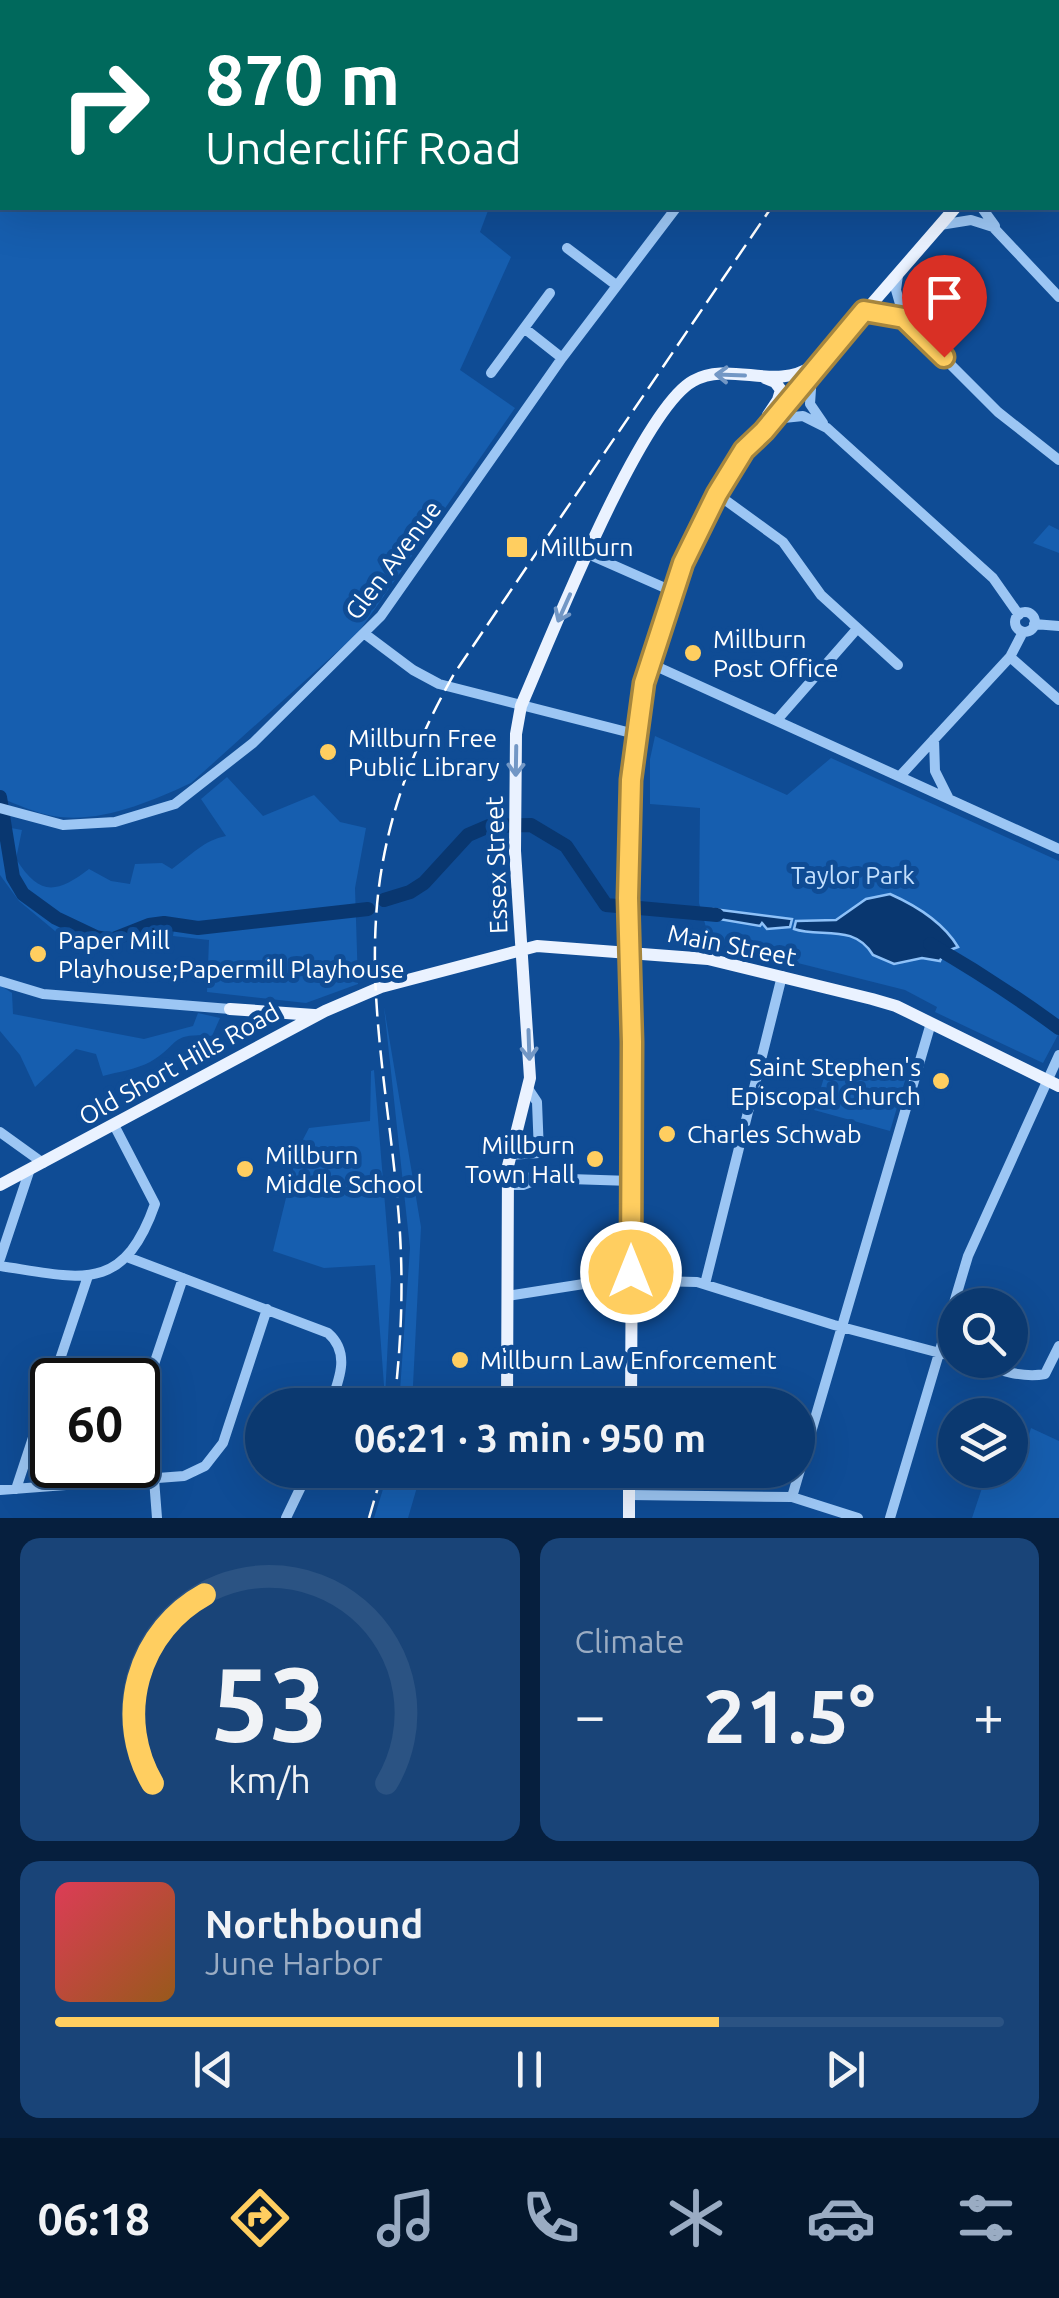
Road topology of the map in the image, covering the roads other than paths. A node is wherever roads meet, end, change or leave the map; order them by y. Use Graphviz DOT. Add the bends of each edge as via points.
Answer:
graph roads {
  1 [pos="674,210"];
  2 [pos="954,210"];
  3 [pos="983,210"];
  4 [pos="940,225"];
  5 [pos="998,231"];
  6 [pos="568,248"];
  7 [pos="899,273"];
  8 [pos="616,286"];
  9 [pos="550,294"];
  10 [pos="1059,297"];
  11 [pos="864,311"];
  12 [pos="904,318"];
  13 [pos="524,328"];
  14 [pos="562,358"];
  15 [pos="823,359"];
  16 [pos="490,372"];
  17 [pos="812,374"];
  18 [pos="763,377"];
  19 [pos="774,419"];
  20 [pos="827,428"];
  21 [pos="744,450"];
  22 [pos="1059,460"];
  23 [pos="717,494"];
  24 [pos="588,554"];
  25 [pos="672,591"];
  26 [pos="1019,614"];
  27 [pos="1034,624"];
  28 [pos="1059,626"];
  29 [pos="856,630"];
  30 [pos="1023,632"];
  31 [pos="365,634"];
  32 [pos="1010,657"];
  33 [pos="649,662"];
  34 [pos="898,665"];
  35 [pos="1059,700"];
  36 [pos="521,706"];
  37 [pos="777,720"];
  38 [pos="635,734"];
  39 [pos="934,739"];
  40 [pos="901,776"];
  41 [pos="949,798"];
  42 [pos="0,808"];
  43 [pos="1059,849"];
  44 [pos="522,948"];
  45 [pos="628,951"];
  46 [pos="782,976"];
  47 [pos="0,981"];
  48 [pos="382,987"];
  49 [pos="230,1009"];
  50 [pos="275,1011"];
  51 [pos="316,1015"];
  52 [pos="932,1023"];
  53 [pos="284,1032"];
  54 [pos="1059,1055"];
  55 [pos="1053,1082"];
  56 [pos="529,1090"];
  57 [pos="114,1125"];
  58 [pos="0,1132"];
  59 [pos="509,1155"];
  60 [pos="43,1163"];
  61 [pos="30,1169"];
  62 [pos="631,1180"];
  63 [pos="507,1181"];
  64 [pos="0,1185"];
  65 [pos="127,1257"];
  66 [pos="0,1263"];
  67 [pos="88,1276"];
  68 [pos="183,1278"];
  69 [pos="631,1281"];
  70 [pos="706,1284"];
  71 [pos="959,1288"];
  72 [pos="506,1296"];
  73 [pos="268,1308"];
  74 [pos="842,1328"];
  75 [pos="1059,1346"];
  76 [pos="938,1352"];
  77 [pos="60,1358"];
  78 [pos="156,1358"];
  79 [pos="938,1360"];
  80 [pos="1056,1360"];
  81 [pos="1059,1372"];
  82 [pos="1045,1374"];
  83 [pos="1028,1375"];
  84 [pos="334,1388"];
  85 [pos="507,1388"];
  86 [pos="631,1388"];
  87 [pos="30,1446"];
  88 [pos="160,1478"];
  89 [pos="30,1487"];
  90 [pos="16,1488"];
  91 [pos="155,1488"];
  92 [pos="300,1488"];
  93 [pos="629,1488"];
  94 [pos="0,1490"];
  95 [pos="629,1495"];
  96 [pos="792,1497"];
  97 [pos="158,1518"];
  98 [pos="286,1518"];
  99 [pos="630,1518"];
  100 [pos="858,1518"];
  101 [pos="890,1518"];
  1 -- 8 [label="street, Glen Avenue"];
  2 -- 4 [label="main road"];
  3 -- 5 [label="street"];
  4 -- 5 [label="street" via="976,220"];
  4 -- 7 [label="main road"];
  5 -- 10 [label="street"];
  6 -- 8 [label="street"];
  7 -- 11 [label="main road"];
  7 -- 12 [label="street"];
  8 -- 14 [label="street, Glen Avenue"];
  9 -- 13 [label="street"];
  11 -- 12 [label="street"];
  11 -- 15 [label="main road"];
  12 -- 22 [label="street" via="998,412"];
  13 -- 14 [label="street"];
  13 -- 16 [label="street"];
  14 -- 31 [label="street, Glen Avenue"];
  15 -- 17 [label="main road"];
  15 -- 18 [label="main road, Essex Street" via="800,374"];
  17 -- 19 [label="main road"];
  17 -- 20 [label="street" via="810,404"];
  18 -- 21 [label="main road" via="781,393"];
  18 -- 24 [label="main road, Essex Street, one-way" via="708,375 680,391 625,474"];
  19 -- 20 [label="street" via="803,416"];
  19 -- 21 [label="main road"];
  20 -- 26 [label="street" via="992,578"];
  21 -- 23 [label="main road"];
  23 -- 25 [label="main road"];
  23 -- 29 [label="street" via="783,542"];
  24 -- 25 [label="street"];
  24 -- 36 [label="main road, Essex Street, one-way"];
  25 -- 33 [label="main road"];
  26 -- 27 [label="street"];
  26 -- 30 [label="street" via="1015,623"];
  27 -- 28 [label="street"];
  27 -- 30 [label="street"];
  29 -- 34 [label="street"];
  29 -- 37 [label="street"];
  30 -- 32 [label="street"];
  31 -- 36 [label="street" via="432,680"];
  31 -- 42 [label="street, Glen Avenue" via="253,743 175,804 93,826"];
  32 -- 35 [label="street"];
  32 -- 39 [label="street"];
  33 -- 37 [label="street"];
  33 -- 38 [label="main road"];
  36 -- 38 [label="street"];
  36 -- 44 [label="main road, Essex Street, one-way" via="515,834"];
  37 -- 40 [label="street"];
  38 -- 45 [label="main road"];
  39 -- 40 [label="street"];
  39 -- 41 [label="street" via="936,771"];
  40 -- 41 [label="street"];
  41 -- 43 [label="street"];
  44 -- 45 [label="main road, Main Street"];
  44 -- 48 [label="main road, Main Street"];
  44 -- 56 [label="main road, Essex Street, one-way"];
  45 -- 46 [label="main road, Main Street" via="708,958"];
  45 -- 62 [label="main road"];
  46 -- 52 [label="main road, Main Street" via="896,1006"];
  46 -- 70 [label="street"];
  47 -- 49 [label="street" via="44,994"];
  48 -- 51 [label="main road, Old Short Hills Road"];
  49 -- 50 [label="main road"];
  49 -- 53 [label="main road"];
  50 -- 51 [label="main road"];
  50 -- 53 [label="main road"];
  51 -- 53 [label="main road, Old Short Hills Road"];
  52 -- 55 [label="main road, Main Street"];
  52 -- 74 [label="street"];
  53 -- 57 [label="main road, Old Short Hills Road"];
  54 -- 55 [label="street"];
  55 -- 71 [label="street"];
  56 -- 59 [label="main road, Essex Street"];
  56 -- 59 [label="street" via="536,1102 539,1153"];
  57 -- 60 [label="main road, Old Short Hills Road"];
  57 -- 65 [label="street" via="155,1204"];
  58 -- 60 [label="street"];
  59 -- 63 [label="main road, Essex Street"];
  60 -- 61 [label="main road, Old Short Hills Road"];
  61 -- 64 [label="main road, Old Short Hills Road"];
  61 -- 66 [label="street"];
  62 -- 63 [label="street"];
  62 -- 69 [label="main road"];
  63 -- 72 [label="main road, Essex Street"];
  65 -- 67 [label="street"];
  65 -- 68 [label="street"];
  66 -- 67 [label="street"];
  67 -- 77 [label="street"];
  68 -- 73 [label="street"];
  68 -- 78 [label="street"];
  69 -- 70 [label="street"];
  69 -- 72 [label="street"];
  69 -- 86 [label="main road"];
  70 -- 74 [label="street"];
  72 -- 85 [label="main road, Essex Street"];
  73 -- 84 [label="street" via="335,1339 342,1358"];
  73 -- 88 [label="street" via="218,1454 195,1472"];
  74 -- 76 [label="street"];
  74 -- 96 [label="street"];
  75 -- 80 [label="street"];
  79 -- 101 [label="street"];
  80 -- 82 [label="street"];
  81 -- 82 [label="street"];
  82 -- 83 [label="street"];
  87 -- 90 [label="street"];
  89 -- 90 [label="street"];
  90 -- 94 [label="street"];
  91 -- 97 [label="street"];
  92 -- 98 [label="street"];
  93 -- 95 [label="main road"];
  95 -- 96 [label="street"];
  95 -- 99 [label="main road"];
  96 -- 100 [label="street"];
}
